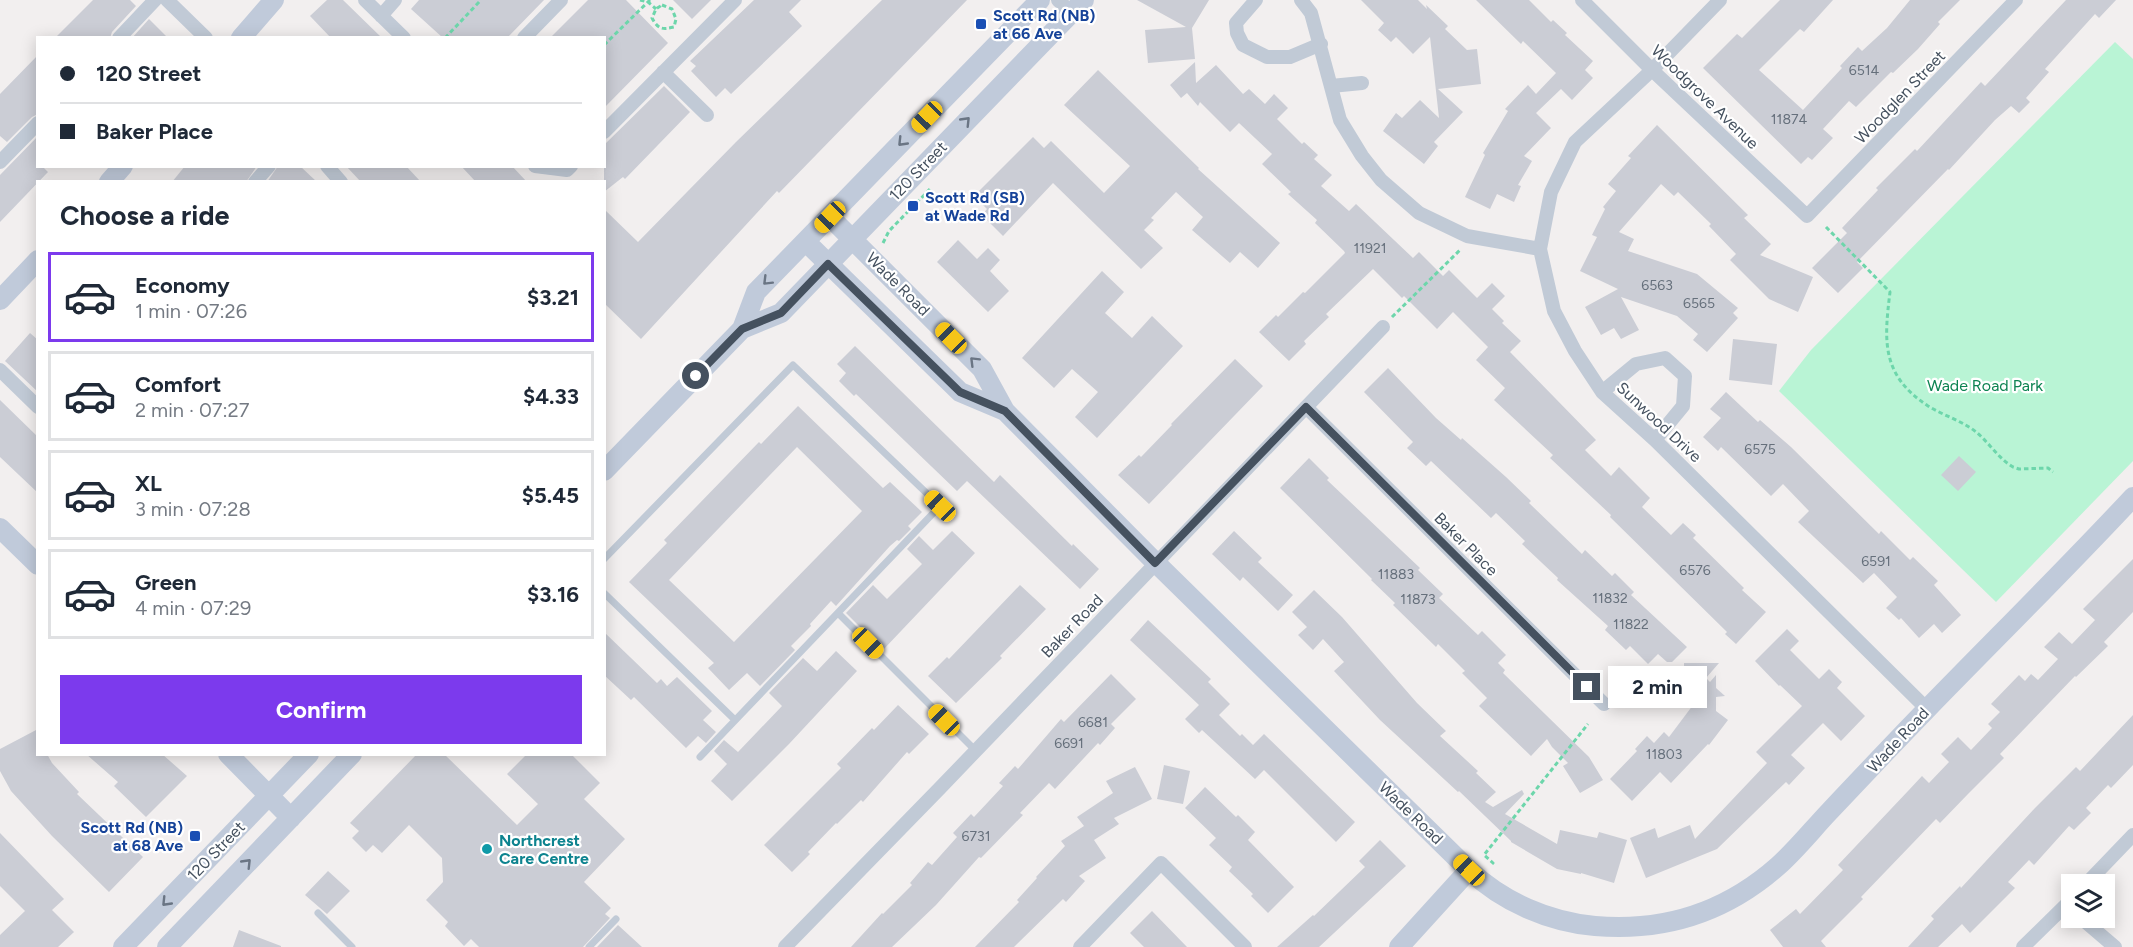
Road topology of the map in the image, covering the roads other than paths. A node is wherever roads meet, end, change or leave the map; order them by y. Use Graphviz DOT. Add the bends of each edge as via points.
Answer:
graph roads {
  1 [pos="155,0"];
  2 [pos="167,0"];
  3 [pos="274,0"];
  4 [pos="365,0"];
  5 [pos="395,0"];
  6 [pos="561,0"];
  7 [pos="735,0"];
  8 [pos="1040,0"];
  9 [pos="1256,0"];
  10 [pos="1301,0"];
  11 [pos="1582,0"];
  12 [pos="1720,0"];
  13 [pos="2016,0"];
  14 [pos="1072,4"];
  15 [pos="381,16"];
  16 [pos="121,36"];
  17 [pos="204,36"];
  18 [pos="242,36"];
  19 [pos="402,36"];
  20 [pos="526,36"];
  21 [pos="1321,44"];
  22 [pos="1652,70"];
  23 [pos="663,72"];
  24 [pos="1362,82"];
  25 [pos="1331,86"];
  26 [pos="707,115"];
  27 [pos="36,125"];
  28 [pos="606,130"];
  29 [pos="0,162"];
  30 [pos="121,168"];
  31 [pos="267,168"];
  32 [pos="329,168"];
  33 [pos="551,168"];
  34 [pos="569,168"];
  35 [pos="112,180"];
  36 [pos="257,180"];
  37 [pos="339,180"];
  38 [pos="1806,216"];
  39 [pos="830,217"];
  40 [pos="853,239"];
  41 [pos="806,242"];
  42 [pos="1540,249"];
  43 [pos="36,262"];
  44 [pos="828,264"];
  45 [pos="0,300"];
  46 [pos="1383,327"];
  47 [pos="742,329"];
  48 [pos="0,370"];
  49 [pos="1602,392"];
  50 [pos="36,405"];
  51 [pos="1306,407"];
  52 [pos="1005,411"];
  53 [pos="1655,440"];
  54 [pos="606,469"];
  55 [pos="2133,497"];
  56 [pos="0,528"];
  57 [pos="606,557"];
  58 [pos="36,563"];
  59 [pos="1155,563"];
  60 [pos="606,595"];
  61 [pos="838,613"];
  62 [pos="1604,704"];
  63 [pos="1927,709"];
  64 [pos="735,720"];
  65 [pos="975,750"];
  66 [pos="230,756"];
  67 [pos="307,756"];
  68 [pos="350,756"];
  69 [pos="700,757"];
  70 [pos="269,796"];
  71 [pos="291,818"];
  72 [pos="2133,835"];
  73 [pos="1469,870"];
  74 [pos="2096,874"];
  75 [pos="2061,912"];
  76 [pos="318,913"];
  77 [pos="616,919"];
  78 [pos="2093,928"];
  79 [pos="123,947"];
  80 [pos="167,947"];
  81 [pos="352,947"];
  82 [pos="589,947"];
  83 [pos="785,947"];
  84 [pos="1080,947"];
  85 [pos="1245,947"];
  86 [pos="1399,947"];
  87 [pos="2023,947"];
  88 [pos="2115,947"];
  1 -- 16 [label="street"];
  2 -- 17 [label="street"];
  3 -- 18 [label="street"];
  4 -- 15 [label="street"];
  5 -- 15 [label="street"];
  6 -- 20 [label="street"];
  7 -- 23 [label="street"];
  8 -- 39 [label="street, 120 Street, one-way"];
  9 -- 21 [label="street" via="1236,23 1243,45 1267,57 1290,57"];
  10 -- 21 [label="street" via="1311,13"];
  11 -- 22 [label="street, Woodgrove Avenue"];
  12 -- 22 [label="street, Sunwood Drive"];
  13 -- 38 [label="street, Woodglen Street"];
  40 -- 14 [label="street, 120 Street, one-way"];
  15 -- 19 [label="street"];
  21 -- 25 [label="street"];
  22 -- 38 [label="street, Woodgrove Avenue"];
  22 -- 42 [label="street, Sunwood Drive" via="1575,142 1551,192"];
  23 -- 26 [label="street"];
  23 -- 28 [label="street"];
  24 -- 25 [label="street"];
  25 -- 42 [label="street" via="1340,120 1362,156 1381,180 1419,213 1467,236"];
  27 -- 29 [label="street"];
  30 -- 35 [label="street"];
  31 -- 36 [label="street"];
  32 -- 37 [label="street"];
  33 -- 34 [label="street"];
  39 -- 40 [label="street, Wade Road"];
  39 -- 41 [label="street, 120 Street"];
  40 -- 44 [label="street, 120 Street"];
  52 -- 40 [label="street, Wade Road, one-way" via="982,369"];
  41 -- 44 [label="street, Wade Road"];
  41 -- 47 [label="street, 120 Street, one-way" via="756,292"];
  42 -- 49 [label="street, Sunwood Drive" via="1554,311"];
  43 -- 45 [label="street"];
  44 -- 47 [label="street, 120 Street" via="781,313"];
  44 -- 52 [label="street, Wade Road" via="960,392"];
  46 -- 51 [label="street, Baker Road"];
  47 -- 54 [label="street, 120 Street"];
  48 -- 50 [label="street"];
  49 -- 53 [label="street, Sunwood Drive"];
  49 -- 53 [label="street" via="1636,364 1665,358 1685,376 1683,406"];
  51 -- 59 [label="street, Baker Road"];
  51 -- 62 [label="street, Baker Place"];
  52 -- 59 [label="street, Wade Road"];
  53 -- 63 [label="street, Sunwood Drive"];
  55 -- 63 [label="street, Wade Road"];
  56 -- 58 [label="street"];
  57 -- 61 [label="lane" via="793,365 940,506"];
  59 -- 65 [label="street, Baker Road"];
  59 -- 73 [label="street, Wade Road"];
  60 -- 64 [label="lane"];
  61 -- 64 [label="lane"];
  61 -- 65 [label="lane"];
  63 -- 73 [label="street, Wade Road" via="1779,866 1727,902 1693,917 1624,929 1571,924 1526,908"];
  64 -- 69 [label="lane"];
  65 -- 83 [label="street, Baker Road"];
  66 -- 70 [label="street"];
  67 -- 70 [label="street, 120 Street"];
  68 -- 71 [label="street, 120 Street"];
  70 -- 71 [label="street"];
  70 -- 79 [label="street, 120 Street, one-way"];
  80 -- 71 [label="street, 120 Street, one-way"];
  72 -- 74 [label="street"];
  73 -- 86 [label="street"];
  75 -- 87 [label="street"];
  76 -- 81 [label="lane"];
  77 -- 82 [label="lane"];
  78 -- 88 [label="street"];
  84 -- 85 [label="street" via="1161,863"];
}
